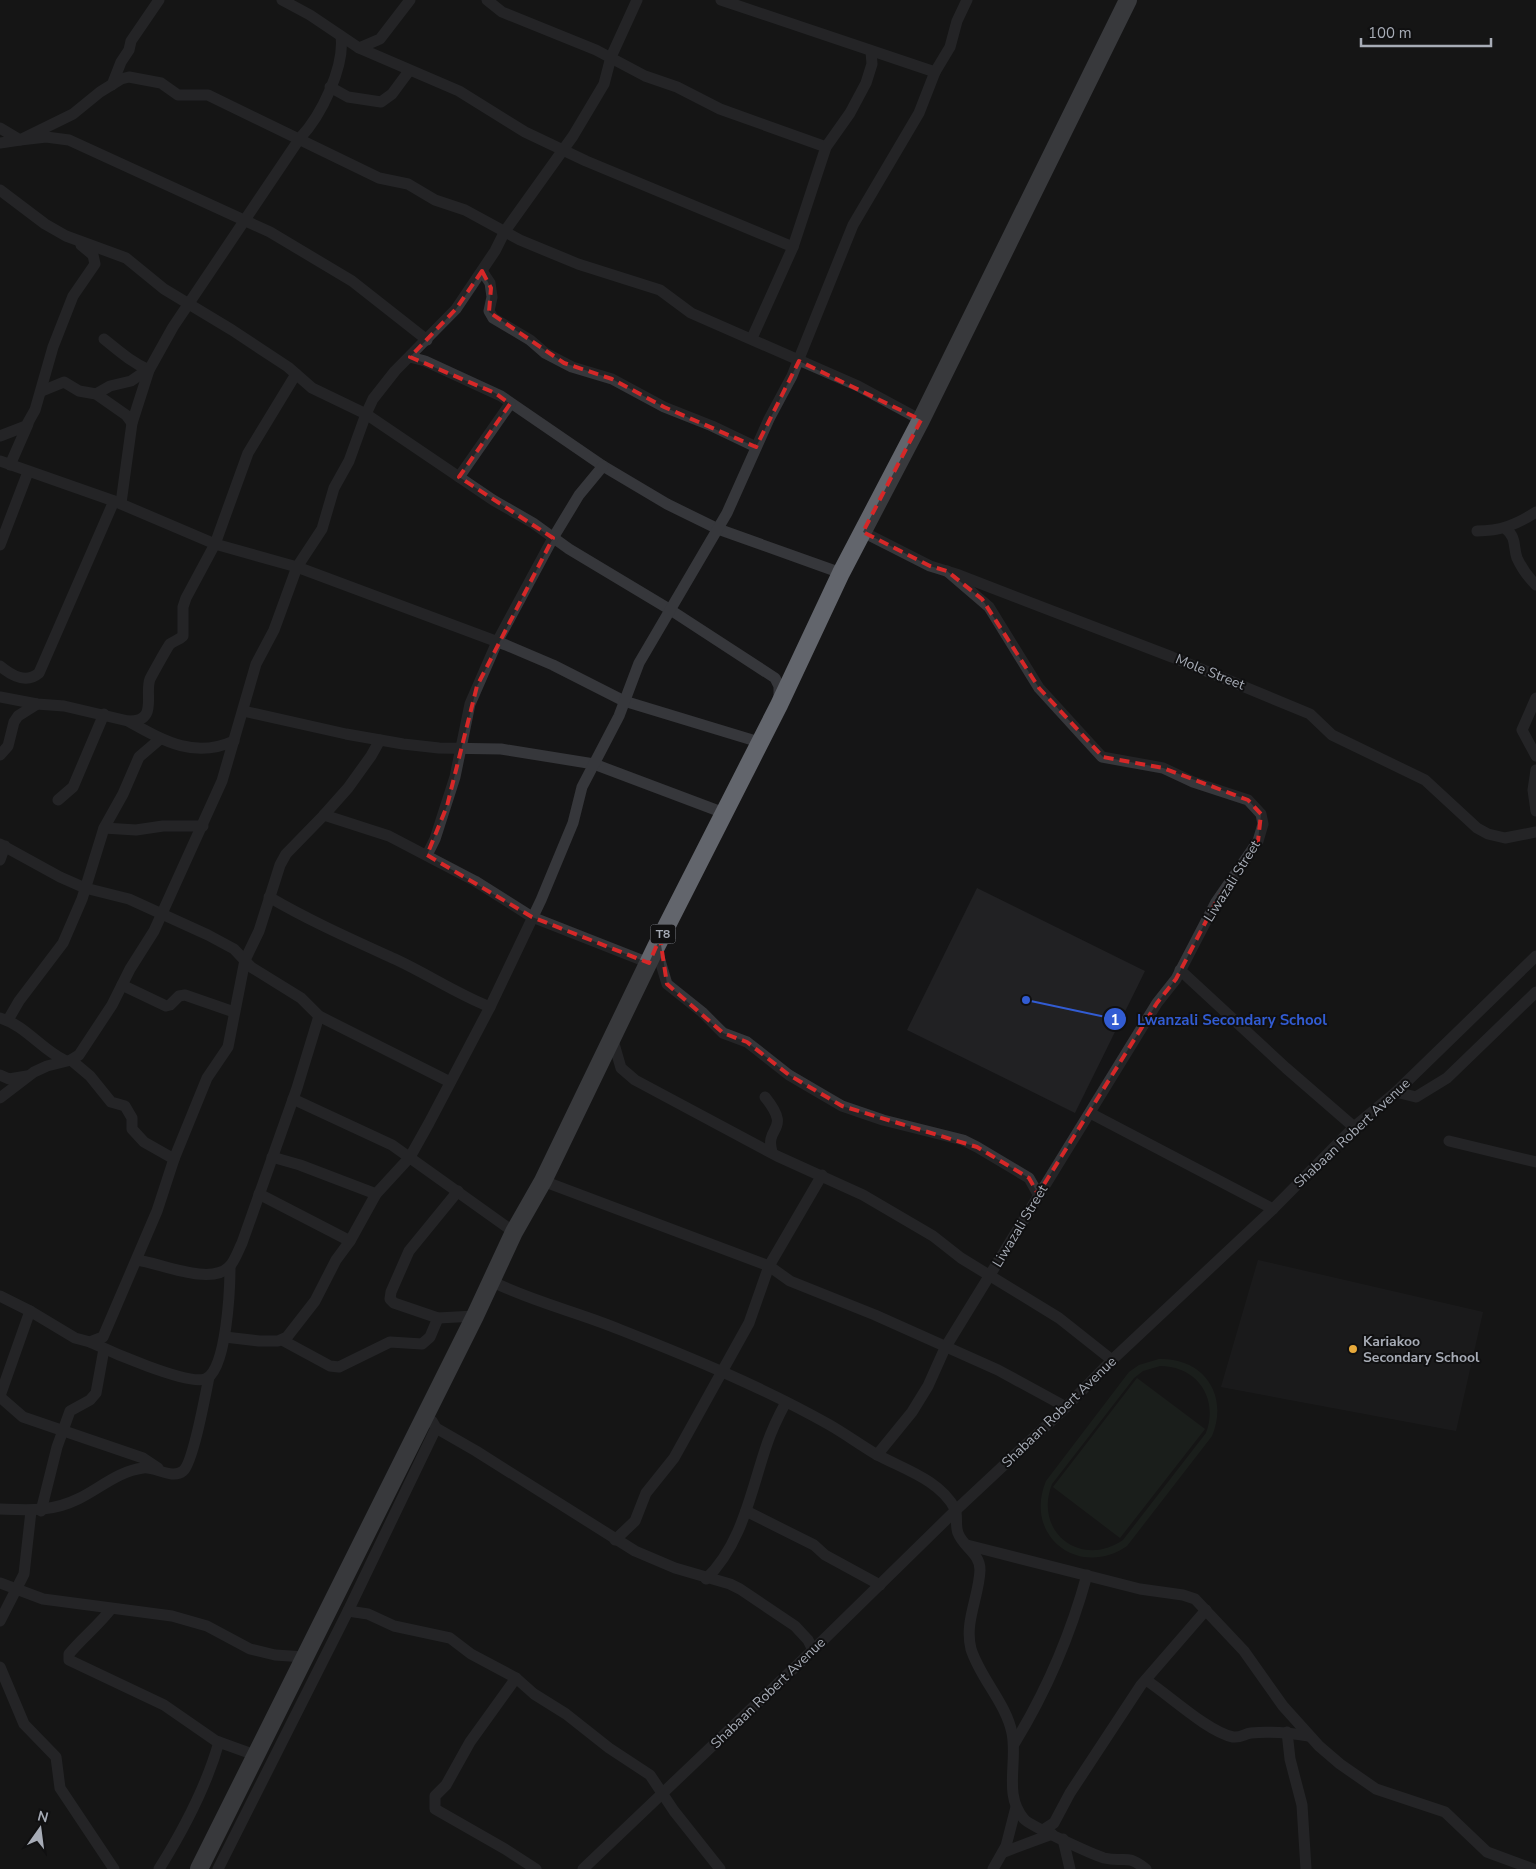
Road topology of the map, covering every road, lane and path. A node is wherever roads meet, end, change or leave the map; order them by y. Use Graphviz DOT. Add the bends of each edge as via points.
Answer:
graph roads {
  1 [pos="160,0"];
  2 [pos="282,0"];
  3 [pos="410,0"];
  4 [pos="488,0"];
  5 [pos="638,0"];
  6 [pos="721,0"];
  7 [pos="967,0"];
  8 [pos="1128,0"];
  9 [pos="342,36"];
  10 [pos="359,48"];
  11 [pos="871,51"];
  12 [pos="611,57"];
  13 [pos="409,71"];
  14 [pos="935,72"];
  15 [pos="112,85"];
  16 [pos="330,87"];
  17 [pos="0,128"];
  18 [pos="300,138"];
  19 [pos="20,140"];
  20 [pos="0,143"];
  21 [pos="826,147"];
  22 [pos="562,150"];
  23 [pos="0,190"];
  24 [pos="244,220"];
  25 [pos="505,231"];
  26 [pos="66,236"];
  27 [pos="793,247"];
  28 [pos="482,271"];
  29 [pos="189,305"];
  30 [pos="752,338"];
  31 [pos="104,339"];
  32 [pos="427,340"];
  33 [pos="410,357"];
  34 [pos="798,361"];
  35 [pos="148,370"];
  36 [pos="296,374"];
  37 [pos="42,390"];
  38 [pos="96,394"];
  39 [pos="510,404"];
  40 [pos="366,414"];
  41 [pos="921,420"];
  42 [pos="132,423"];
  43 [pos="28,424"];
  44 [pos="0,436"];
  45 [pos="756,447"];
  46 [pos="5,463"];
  47 [pos="603,466"];
  48 [pos="28,472"];
  49 [pos="459,477"];
  50 [pos="118,502"];
  51 [pos="1536,512"];
  52 [pos="718,528"];
  53 [pos="1506,529"];
  54 [pos="1477,531"];
  55 [pos="863,532"];
  56 [pos="553,538"];
  57 [pos="214,544"];
  58 [pos="0,545"];
  59 [pos="297,567"];
  60 [pos="947,570"];
  61 [pos="841,573"];
  62 [pos="1536,585"];
  63 [pos="669,609"];
  64 [pos="497,642"];
  65 [pos="0,666"];
  66 [pos="0,697"];
  67 [pos="1536,698"];
  68 [pos="624,701"];
  69 [pos="37,704"];
  70 [pos="779,704"];
  71 [pos="243,711"];
  72 [pos="104,714"];
  73 [pos="128,721"];
  74 [pos="160,739"];
  75 [pos="380,740"];
  76 [pos="234,742"];
  77 [pos="760,742"];
  78 [pos="460,749"];
  79 [pos="0,755"];
  80 [pos="1536,756"];
  81 [pos="594,764"];
  82 [pos="1536,770"];
  83 [pos="1535,782"];
  84 [pos="58,800"];
  85 [pos="1536,811"];
  86 [pos="724,813"];
  87 [pos="324,815"];
  88 [pos="203,826"];
  89 [pos="104,828"];
  90 [pos="1536,832"];
  91 [pos="2,845"];
  92 [pos="427,855"];
  93 [pos="0,860"];
  94 [pos="86,888"];
  95 [pos="269,896"];
  96 [pos="162,914"];
  97 [pos="532,917"];
  98 [pos="652,955"];
  99 [pos="1536,956"];
  100 [pos="245,960"];
  101 [pos="1180,970"];
  102 [pos="122,985"];
  103 [pos="1536,993"];
  104 [pos="490,1007"];
  105 [pos="234,1012"];
  106 [pos="319,1016"];
  107 [pos="4,1019"];
  108 [pos="612,1036"];
  109 [pos="68,1060"];
  110 [pos="0,1075"];
  111 [pos="28,1076"];
  112 [pos="450,1082"];
  113 [pos="1396,1092"];
  114 [pos="765,1097"];
  115 [pos="0,1098"];
  116 [pos="293,1099"];
  117 [pos="1090,1113"];
  118 [pos="1354,1127"];
  119 [pos="1449,1141"];
  120 [pos="772,1152"];
  121 [pos="272,1157"];
  122 [pos="410,1157"];
  123 [pos="174,1159"];
  124 [pos="1536,1162"];
  125 [pos="822,1175"];
  126 [pos="543,1181"];
  127 [pos="458,1191"];
  128 [pos="259,1194"];
  129 [pos="376,1194"];
  130 [pos="1038,1194"];
  131 [pos="1273,1209"];
  132 [pos="514,1232"];
  133 [pos="350,1241"];
  134 [pos="137,1260"];
  135 [pos="230,1266"];
  136 [pos="769,1266"];
  137 [pos="990,1275"];
  138 [pos="492,1281"];
  139 [pos="0,1296"];
  140 [pos="30,1310"];
  141 [pos="475,1316"];
  142 [pos="438,1318"];
  143 [pos="225,1337"];
  144 [pos="282,1340"];
  145 [pos="90,1342"];
  146 [pos="945,1348"];
  147 [pos="104,1349"];
  148 [pos="1112,1360"];
  149 [pos="721,1372"];
  150 [pos="209,1376"];
  151 [pos="0,1397"];
  152 [pos="786,1402"];
  153 [pos="1066,1407"];
  154 [pos="427,1411"];
  155 [pos="436,1428"];
  156 [pos="63,1431"];
  157 [pos="877,1455"];
  158 [pos="161,1471"];
  159 [pos="0,1509"];
  160 [pos="956,1510"];
  161 [pos="36,1511"];
  162 [pos="746,1511"];
  163 [pos="615,1540"];
  164 [pos="967,1545"];
  165 [pos="990,1551"];
  166 [pos="1088,1575"];
  167 [pos="706,1579"];
  168 [pos="979,1581"];
  169 [pos="0,1583"];
  170 [pos="880,1585"];
  171 [pos="18,1588"];
  172 [pos="111,1609"];
  173 [pos="1206,1610"];
  174 [pos="348,1611"];
  175 [pos="0,1621"];
  176 [pos="812,1650"];
  177 [pos="305,1657"];
  178 [pos="0,1667"];
  179 [pos="516,1678"];
  180 [pos="1146,1680"];
  181 [pos="1287,1732"];
  182 [pos="1309,1736"];
  183 [pos="219,1742"];
  184 [pos="1014,1744"];
  185 [pos="255,1755"];
  186 [pos="664,1793"];
  187 [pos="1016,1807"];
  188 [pos="1053,1834"];
  189 [pos="1004,1852"];
  190 [pos="1536,1866"];
  191 [pos="114,1869"];
  192 [pos="159,1869"];
  193 [pos="199,1869"];
  194 [pos="218,1869"];
  195 [pos="536,1869"];
  196 [pos="583,1869"];
  197 [pos="720,1869"];
  198 [pos="993,1869"];
  199 [pos="1070,1869"];
  200 [pos="1146,1869"];
  201 [pos="1306,1869"];
  202 [pos="1532,1869"];
  1 -- 15 [label="street" via="131,41"];
  2 -- 9 [label="street"];
  3 -- 10 [label="street" via="380,39"];
  4 -- 12 [label="street" via="502,12"];
  5 -- 12 [label="street"];
  6 -- 11 [label="street"];
  7 -- 14 [label="street" via="950,47"];
  8 -- 41 [label="highway, T8"];
  9 -- 10 [label="street"];
  9 -- 16 [label="street" via="342,58"];
  10 -- 13 [label="street"];
  11 -- 14 [label="street"];
  11 -- 21 [label="street" via="872,64 866,83"];
  12 -- 21 [label="street" via="645,76 677,87 720,109"];
  12 -- 22 [label="street" via="597,98"];
  13 -- 16 [label="street" via="392,94 381,102 348,97"];
  13 -- 22 [label="street" via="471,97 526,132"];
  14 -- 34 [label="street" via="910,130 854,226"];
  15 -- 18 [label="street" via="120,79 134,77 164,83 178,95 208,95"];
  15 -- 19 [label="street" via="73,114"];
  16 -- 18 [label="street" via="315,120"];
  17 -- 19 [label="street"];
  18 -- 24 [label="street"];
  18 -- 25 [label="street" via="379,178 408,184"];
  19 -- 20 [label="street"];
  19 -- 24 [label="street" via="46,137 69,140"];
  21 -- 27 [label="street"];
  22 -- 25 [label="street"];
  22 -- 27 [label="street"];
  23 -- 26 [label="street" via="44,224"];
  24 -- 29 [label="street"];
  24 -- 32 [label="street" via="352,281"];
  25 -- 28 [label="street"];
  25 -- 30 [label="street" via="585,267 660,290 692,313"];
  26 -- 29 [label="street" via="126,258"];
  26 -- 37 [label="street" via="88,249 95,264 74,296 53,347"];
  27 -- 30 [label="street"];
  28 -- 32 [label="street" via="456,309"];
  28 -- 45 [label="street" via="490,283 489,312 492,318 530,340 545,353 572,367 612,379 664,407"];
  29 -- 35 [label="street"];
  29 -- 36 [label="street"];
  30 -- 34 [label="street"];
  31 -- 35 [label="street" via="130,361"];
  32 -- 33 [label="street"];
  33 -- 39 [label="street" via="495,393"];
  33 -- 40 [label="street" via="382,386"];
  34 -- 41 [label="street" via="858,386"];
  34 -- 45 [label="street"];
  35 -- 38 [label="street" via="131,381 110,386"];
  35 -- 42 [label="street"];
  36 -- 40 [label="street" via="312,388"];
  36 -- 57 [label="street" via="248,452"];
  37 -- 38 [label="street" via="62,382 79,391"];
  37 -- 43 [label="street"];
  38 -- 42 [label="street"];
  39 -- 47 [label="street"];
  39 -- 49 [label="street"];
  40 -- 49 [label="street"];
  40 -- 59 [label="street" via="349,461 334,488 322,529"];
  41 -- 55 [label="highway, T8"];
  42 -- 50 [label="street"];
  43 -- 44 [label="street"];
  43 -- 46 [label="street"];
  45 -- 52 [label="street"];
  46 -- 48 [label="street"];
  47 -- 52 [label="street" via="667,504"];
  47 -- 56 [label="street" via="579,495"];
  48 -- 50 [label="street"];
  48 -- 58 [label="street"];
  49 -- 56 [label="street"];
  50 -- 57 [label="street"];
  50 -- 65 [label="street" via="39,673 32,677 17,677"];
  51 -- 53 [label="street"];
  52 -- 61 [label="street"];
  52 -- 63 [label="street" via="683,591"];
  53 -- 54 [label="street"];
  53 -- 62 [label="street" via="1513,536 1523,571"];
  55 -- 60 [label="street, Mole Street" via="930,566"];
  55 -- 61 [label="highway, T8"];
  56 -- 63 [label="street"];
  56 -- 64 [label="street"];
  57 -- 59 [label="street"];
  57 -- 73 [label="street" via="186,598 183,636 169,645 150,680 150,704 139,721"];
  59 -- 64 [label="street"];
  59 -- 71 [label="street" via="274,630 256,664"];
  60 -- 90 [label="street, Mole Street" via="1310,714 1332,735 1425,780 1477,828 1488,834 1505,838"];
  60 -- 101 [label="street, Liwazali Street" via="989,607 1039,688 1102,756 1163,768 1248,800 1261,814 1263,824 1258,841 1216,902"];
  61 -- 70 [label="highway, T8"];
  63 -- 68 [label="street" via="639,663"];
  63 -- 70 [label="street" via="775,678 779,686"];
  64 -- 68 [label="street" via="553,665"];
  64 -- 78 [label="street" via="470,704"];
  66 -- 69 [label="street"];
  67 -- 80 [label="street" via="1522,730"];
  68 -- 77 [label="street"];
  68 -- 81 [label="street"];
  69 -- 72 [label="street"];
  69 -- 79 [label="street" via="18,716 8,746"];
  70 -- 77 [label="highway, T8"];
  71 -- 75 [label="street"];
  71 -- 76 [label="street"];
  72 -- 73 [label="street"];
  72 -- 84 [label="street" via="73,787"];
  73 -- 74 [label="street"];
  74 -- 76 [label="street" via="182,747 213,750"];
  74 -- 89 [label="street" via="139,757"];
  75 -- 78 [label="street"];
  75 -- 87 [label="street" via="361,770"];
  76 -- 88 [label="street"];
  77 -- 86 [label="highway, T8"];
  78 -- 81 [label="street" via="501,749"];
  78 -- 92 [label="street" via="447,806"];
  81 -- 86 [label="street"];
  81 -- 97 [label="street"];
  82 -- 83 [label="street"];
  83 -- 85 [label="street"];
  86 -- 98 [label="highway, T8"];
  87 -- 92 [label="street" via="372,829"];
  87 -- 95 [label="street" via="286,854"];
  88 -- 89 [label="street" via="136,830"];
  88 -- 96 [label="street"];
  89 -- 94 [label="street"];
  91 -- 93 [label="street"];
  91 -- 94 [label="street"];
  92 -- 97 [label="street"];
  94 -- 96 [label="street" via="124,897"];
  94 -- 107 [label="street" via="63,943"];
  95 -- 100 [label="street" via="253,946"];
  95 -- 104 [label="street" via="324,928"];
  96 -- 100 [label="street" via="227,945"];
  96 -- 102 [label="street"];
  97 -- 98 [label="street"];
  97 -- 104 [label="street"];
  98 -- 108 [label="highway, T8"];
  98 -- 130 [label="street" via="667,984 723,1033 747,1042 789,1075 842,1106 969,1143 1029,1178"];
  99 -- 113 [label="street, Shabaan Robert Avenue"];
  100 -- 105 [label="street"];
  100 -- 106 [label="street" via="301,998"];
  101 -- 117 [label="street, Liwazali Street"];
  101 -- 118 [label="street"];
  102 -- 105 [label="street" via="166,1006 186,995"];
  102 -- 109 [label="street" via="87,1043 79,1054"];
  103 -- 113 [label="street" via="1447,1078 1416,1096"];
  104 -- 112 [label="street"];
  105 -- 123 [label="street" via="228,1047 206,1078"];
  106 -- 112 [label="street"];
  106 -- 116 [label="street"];
  107 -- 109 [label="street" via="42,1047"];
  108 -- 120 [label="street" via="616,1059 624,1072"];
  108 -- 126 [label="highway, T8"];
  109 -- 111 [label="street"];
  109 -- 123 [label="street" via="90,1076 111,1102 125,1106 132,1118 132,1129 144,1142"];
  110 -- 111 [label="street" via="9,1079"];
  111 -- 115 [label="street"];
  112 -- 122 [label="street"];
  113 -- 118 [label="street, Shabaan Robert Avenue"];
  114 -- 120 [label="street" via="778,1117 778,1126 770,1144"];
  116 -- 121 [label="street"];
  116 -- 122 [label="street" via="372,1134"];
  117 -- 130 [label="street, Liwazali Street"];
  117 -- 131 [label="street"];
  118 -- 131 [label="street, Shabaan Robert Avenue"];
  119 -- 124 [label="street"];
  120 -- 125 [label="street"];
  121 -- 128 [label="street"];
  121 -- 129 [label="street" via="300,1164"];
  122 -- 127 [label="street"];
  122 -- 129 [label="street"];
  123 -- 134 [label="street"];
  125 -- 136 [label="street"];
  125 -- 137 [label="street" via="933,1236"];
  126 -- 132 [label="highway, T8"];
  126 -- 136 [label="street"];
  127 -- 132 [label="street"];
  127 -- 142 [label="street" via="409,1250 390,1292 394,1303"];
  128 -- 133 [label="street"];
  128 -- 135 [label="street" via="242,1243"];
  129 -- 133 [label="street"];
  130 -- 137 [label="street, Liwazali Street"];
  131 -- 148 [label="street, Shabaan Robert Avenue"];
  132 -- 138 [label="highway, T8"];
  133 -- 144 [label="street" via="309,1310"];
  134 -- 135 [label="street" via="200,1274 212,1274"];
  134 -- 145 [label="street" via="106,1332 100,1340"];
  135 -- 143 [label="street"];
  136 -- 146 [label="street" via="790,1281 875,1315"];
  136 -- 149 [label="street" via="752,1315"];
  137 -- 146 [label="street, Liwazali Street"];
  137 -- 148 [label="street" via="1059,1318"];
  138 -- 141 [label="highway, T8"];
  138 -- 149 [label="street" via="518,1294 592,1318"];
  139 -- 140 [label="street"];
  140 -- 145 [label="street" via="75,1338"];
  140 -- 151 [label="street"];
  141 -- 142 [label="street"];
  141 -- 154 [label="highway, T8"];
  142 -- 144 [label="street" via="430,1337 422,1344 390,1342 340,1366 330,1366"];
  143 -- 144 [label="street"];
  143 -- 150 [label="street"];
  145 -- 147 [label="street"];
  146 -- 153 [label="street" via="1010,1376"];
  146 -- 157 [label="street, Liwazali Street" via="912,1412"];
  147 -- 150 [label="street" via="149,1367 200,1380"];
  147 -- 156 [label="street" via="96,1393 70,1411"];
  148 -- 153 [label="street, Shabaan Robert Avenue"];
  149 -- 152 [label="street"];
  149 -- 163 [label="street" via="674,1458 646,1493 635,1521"];
  150 -- 158 [label="street" via="188,1465 178,1474"];
  151 -- 156 [label="street" via="23,1417"];
  152 -- 157 [label="street" via="838,1429"];
  152 -- 162 [label="street" via="767,1445"];
  153 -- 160 [label="street, Shabaan Robert Avenue"];
  154 -- 155 [label="street"];
  154 -- 177 [label="highway, T8"];
  155 -- 163 [label="street"];
  155 -- 174 [label="street"];
  156 -- 158 [label="street" via="143,1458"];
  156 -- 161 [label="street"];
  157 -- 160 [label="street" via="909,1470 938,1490"];
  158 -- 161 [label="street" via="142,1468 129,1472 77,1500"];
  159 -- 161 [label="street"];
  160 -- 164 [label="street" via="958,1533"];
  160 -- 170 [label="street, Shabaan Robert Avenue"];
  161 -- 171 [label="street"];
  162 -- 167 [label="street" via="727,1554"];
  162 -- 170 [label="street" via="814,1544 825,1555"];
  163 -- 167 [label="street" via="652,1559"];
  164 -- 165 [label="street"];
  164 -- 168 [label="street" via="979,1562"];
  165 -- 166 [label="street"];
  165 -- 168 [label="street"];
  166 -- 173 [label="street" via="1140,1589 1183,1595 1195,1599"];
  166 -- 184 [label="street" via="1065,1642"];
  167 -- 176 [label="street" via="740,1589 795,1626 808,1640"];
  168 -- 184 [label="street" via="970,1619 970,1645 1010,1726"];
  169 -- 171 [label="street"];
  170 -- 176 [label="street, Shabaan Robert Avenue"];
  171 -- 172 [label="street" via="43,1599"];
  171 -- 175 [label="street"];
  172 -- 177 [label="street" via="172,1616 207,1626 250,1649"];
  172 -- 183 [label="street" via="69,1654 70,1660 164,1705"];
  173 -- 180 [label="street"];
  173 -- 182 [label="street" via="1244,1651 1282,1706"];
  174 -- 179 [label="street" via="368,1614 394,1626 450,1638 471,1654"];
  174 -- 194 [label="street"];
  176 -- 186 [label="street, Shabaan Robert Avenue"];
  177 -- 185 [label="highway, T8"];
  178 -- 191 [label="street" via="24,1724 56,1757 60,1788"];
  179 -- 186 [label="street" via="645,1771"];
  179 -- 195 [label="street" via="470,1742 446,1785 435,1796 434,1805 435,1809"];
  180 -- 181 [label="street" via="1198,1719 1228,1736"];
  180 -- 188 [label="street" via="1070,1793 1054,1823"];
  181 -- 182 [label="street"];
  181 -- 201 [label="street" via="1302,1805"];
  182 -- 202 [label="street" via="1369,1786 1445,1812 1487,1852"];
  183 -- 185 [label="street"];
  183 -- 192 [label="street" via="194,1808"];
  184 -- 187 [label="street" via="1012,1789"];
  185 -- 193 [label="highway, T8"];
  186 -- 196 [label="street, Shabaan Robert Avenue"];
  186 -- 197 [label="street" via="674,1811"];
  187 -- 188 [label="street" via="1025,1820"];
  187 -- 189 [label="street"];
  188 -- 189 [label="street"];
  188 -- 199 [label="street"];
  188 -- 200 [label="street" via="1102,1857 1133,1859"];
  189 -- 198 [label="street"];
  190 -- 202 [label="street"];
}
